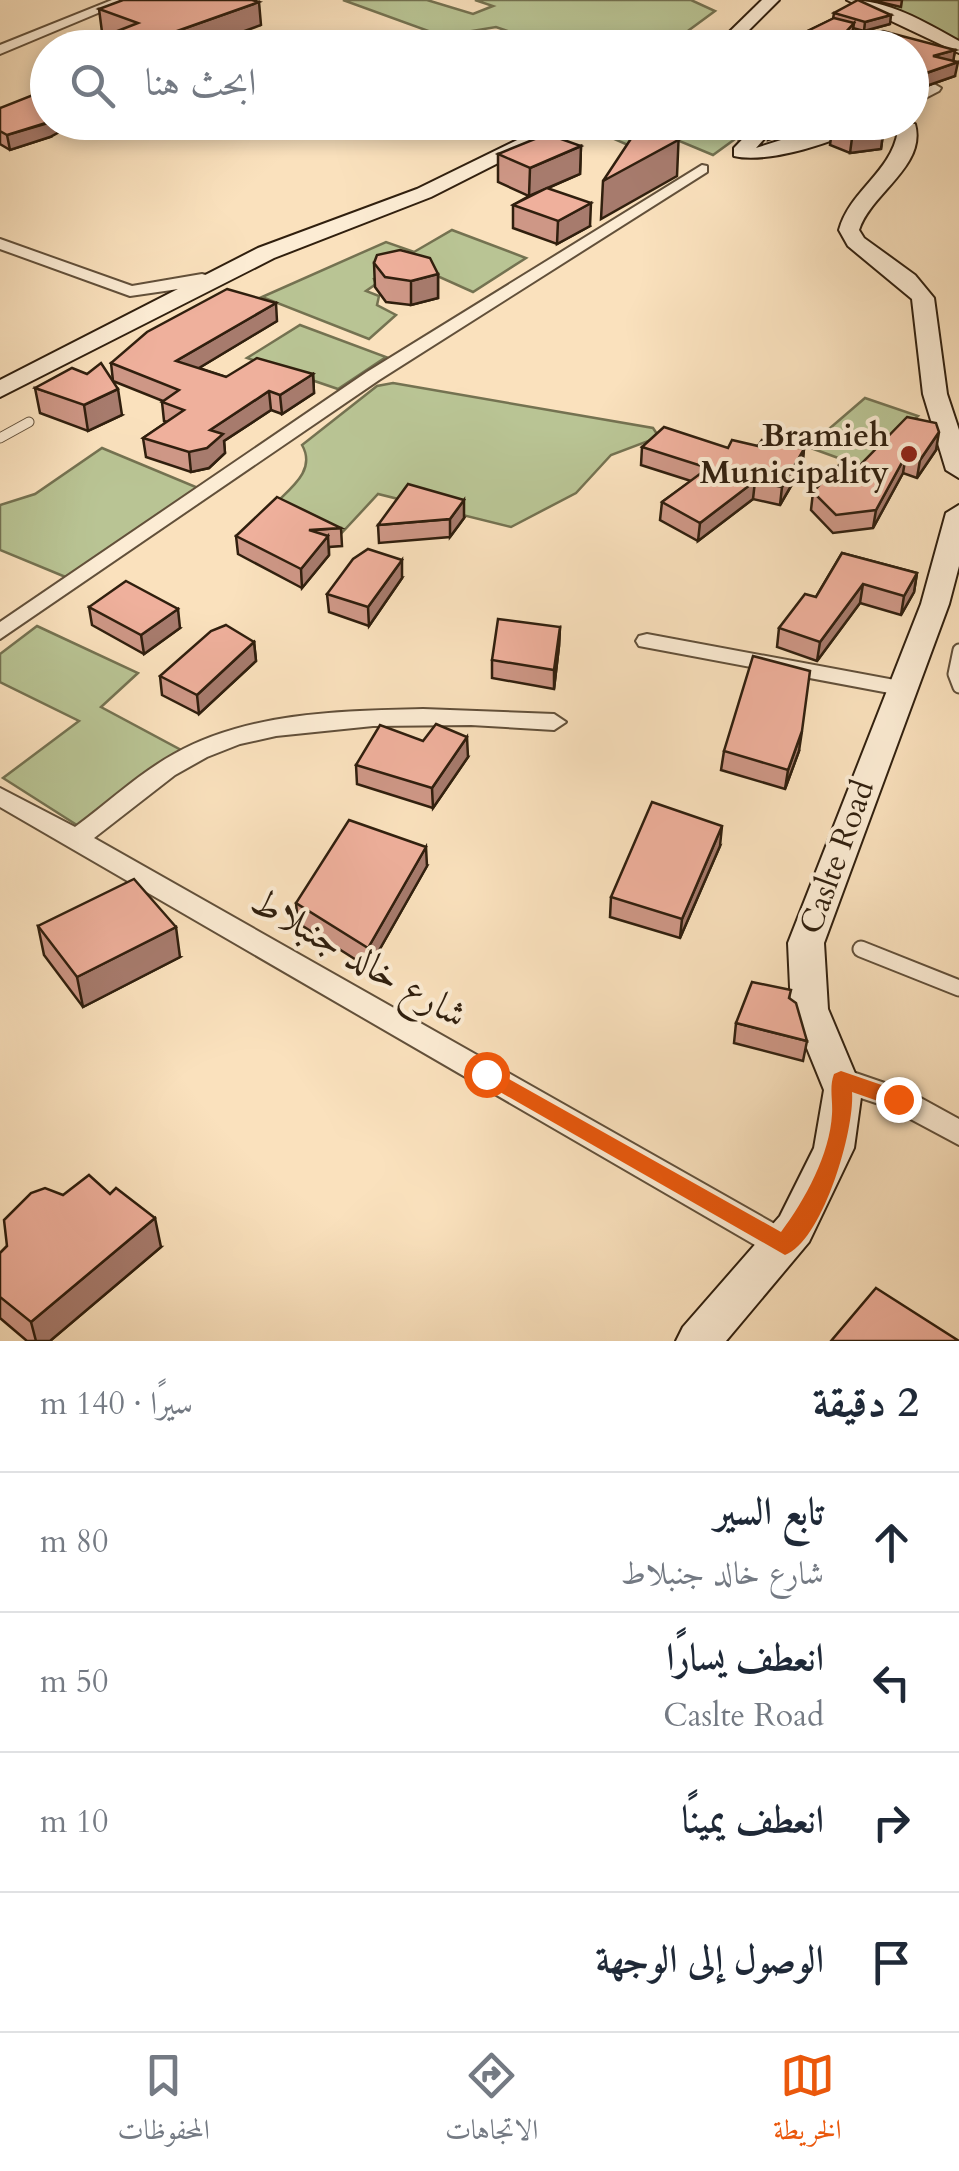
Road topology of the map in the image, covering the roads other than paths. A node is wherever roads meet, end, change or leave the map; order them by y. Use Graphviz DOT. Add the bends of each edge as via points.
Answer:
graph roads {
  1 [pos="123,0"];
  2 [pos="771,0"];
  3 [pos="855,0"];
  4 [pos="49,30"];
  5 [pos="739,30"];
  6 [pos="926,30"];
  7 [pos="929,31"];
  8 [pos="30,38"];
  9 [pos="929,47"];
  10 [pos="959,48"];
  11 [pos="0,50"];
  12 [pos="959,59"];
  13 [pos="934,88"];
  14 [pos="929,91"];
  15 [pos="533,140"];
  16 [pos="749,140"];
  17 [pos="800,140"];
  18 [pos="907,140"];
  19 [pos="702,168"];
  20 [pos="0,244"];
  21 [pos="213,279"];
  22 [pos="0,390"];
  23 [pos="29,422"];
  24 [pos="0,438"];
  25 [pos="959,470"];
  26 [pos="959,513"];
  27 [pos="0,632"];
  28 [pos="647,641"];
  29 [pos="959,650"];
  30 [pos="959,687"];
  31 [pos="900,688"];
  32 [pos="554,722"];
  33 [pos="0,796"];
  34 [pos="76,840"];
  35 [pos="861,949"];
  36 [pos="959,988"];
  37 [pos="841,1080"];
  38 [pos="959,1133"];
  39 [pos="785,1246"];
  40 [pos="698,1341"];
  1 -- 4 [label="street"];
  2 -- 5 [label="street"];
  3 -- 6 [label="street"];
  7 -- 10 [label="street"];
  8 -- 11 [label="street"];
  9 -- 12 [label="street"];
  13 -- 14 [label="street"];
  15 -- 21 [label="street" via="424,193"];
  16 -- 17 [label="street" via="740,152 770,155"];
  18 -- 25 [label="street" via="849,230 923,298 935,394"];
  19 -- 27 [label="street" via="373,376"];
  20 -- 21 [label="street" via="130,291"];
  21 -- 22 [label="street"];
  23 -- 24 [label="lane"];
  26 -- 31 [label="street, Caslte Road" via="934,604"];
  28 -- 31 [label="street"];
  29 -- 30 [label="lane"];
  31 -- 37 [label="street, Caslte Road" via="806,942 806,1001"];
  32 -- 34 [label="street" via="432,717 237,737 181,760"];
  33 -- 34 [label="street, شارع خالد جنبلاط"];
  34 -- 39 [label="street, شارع خالد جنبلاط"];
  35 -- 36 [label="lane"];
  37 -- 38 [label="street" via="898,1099"];
  37 -- 39 [label="street, Caslte Road" via="843,1117 826,1173"];
  39 -- 40 [label="street, Caslte Road"];
}
